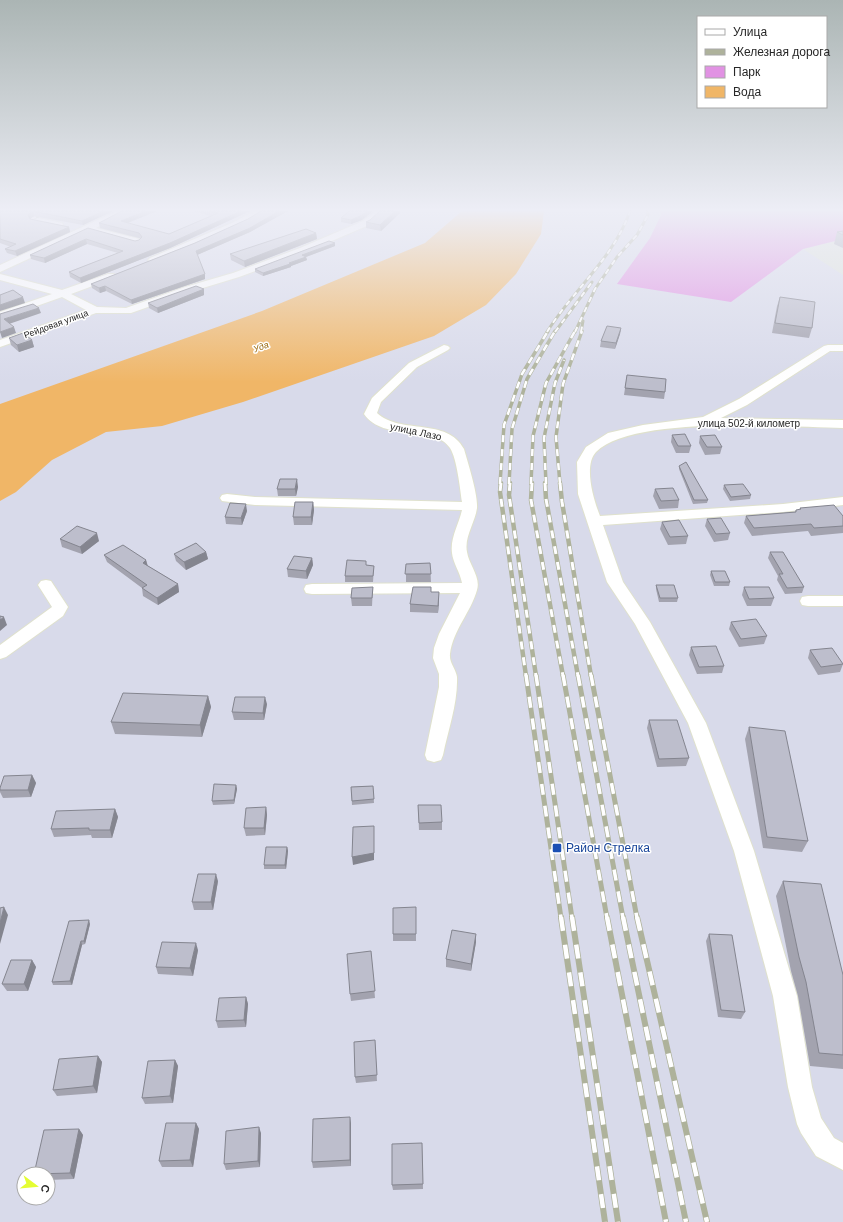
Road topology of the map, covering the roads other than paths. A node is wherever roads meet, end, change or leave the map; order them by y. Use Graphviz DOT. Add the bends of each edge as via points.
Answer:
graph roads {
  1 [pos="255,268"];
  2 [pos="124,271"];
  3 [pos="0,277"];
  4 [pos="64,294"];
  5 [pos="95,310"];
  6 [pos="0,316"];
  7 [pos="843,343"];
  8 [pos="0,344"];
  9 [pos="444,348"];
  10 [pos="828,348"];
  11 [pos="843,348"];
  12 [pos="704,421"];
  13 [pos="843,424"];
  14 [pos="227,498"];
  15 [pos="843,501"];
  16 [pos="470,506"];
  17 [pos="594,521"];
  18 [pos="46,585"];
  19 [pos="470,588"];
  20 [pos="312,589"];
  21 [pos="808,601"];
  22 [pos="843,601"];
  23 [pos="0,653"];
  24 [pos="434,755"];
  25 [pos="843,1157"];
  1 -- 5 [label="street, Рейдовая улица" via="127,311"];
  2 -- 4 [label="street"];
  3 -- 4 [label="street"];
  4 -- 5 [label="street"];
  4 -- 6 [label="street"];
  5 -- 8 [label="street, Рейдовая улица"];
  7 -- 10 [label="street"];
  9 -- 16 [label="street, улица Лазо" via="413,364 376,401 370,414 373,419 382,423 450,439 460,456"];
  10 -- 11 [label="street"];
  10 -- 12 [label="street" via="744,402"];
  12 -- 13 [label="street, улица 502-й километр"];
  12 -- 17 [label="street, улица 502-й километр" via="643,429 613,436 591,450 584,462 585,494"];
  14 -- 16 [label="street" via="255,502"];
  15 -- 17 [label="street" via="783,508"];
  16 -- 19 [label="street, улица Лазо" via="458,549 469,577"];
  17 -- 25 [label="street, улица 502-й километр" via="615,582 642,622 697,723 746,859 785,996 800,1087 810,1124 824,1146"];
  18 -- 23 [label="street" via="60,607 57,612"];
  19 -- 20 [label="street"];
  19 -- 24 [label="street" via="446,636 441,656 448,675 447,692"];
  21 -- 22 [label="street"];
}
